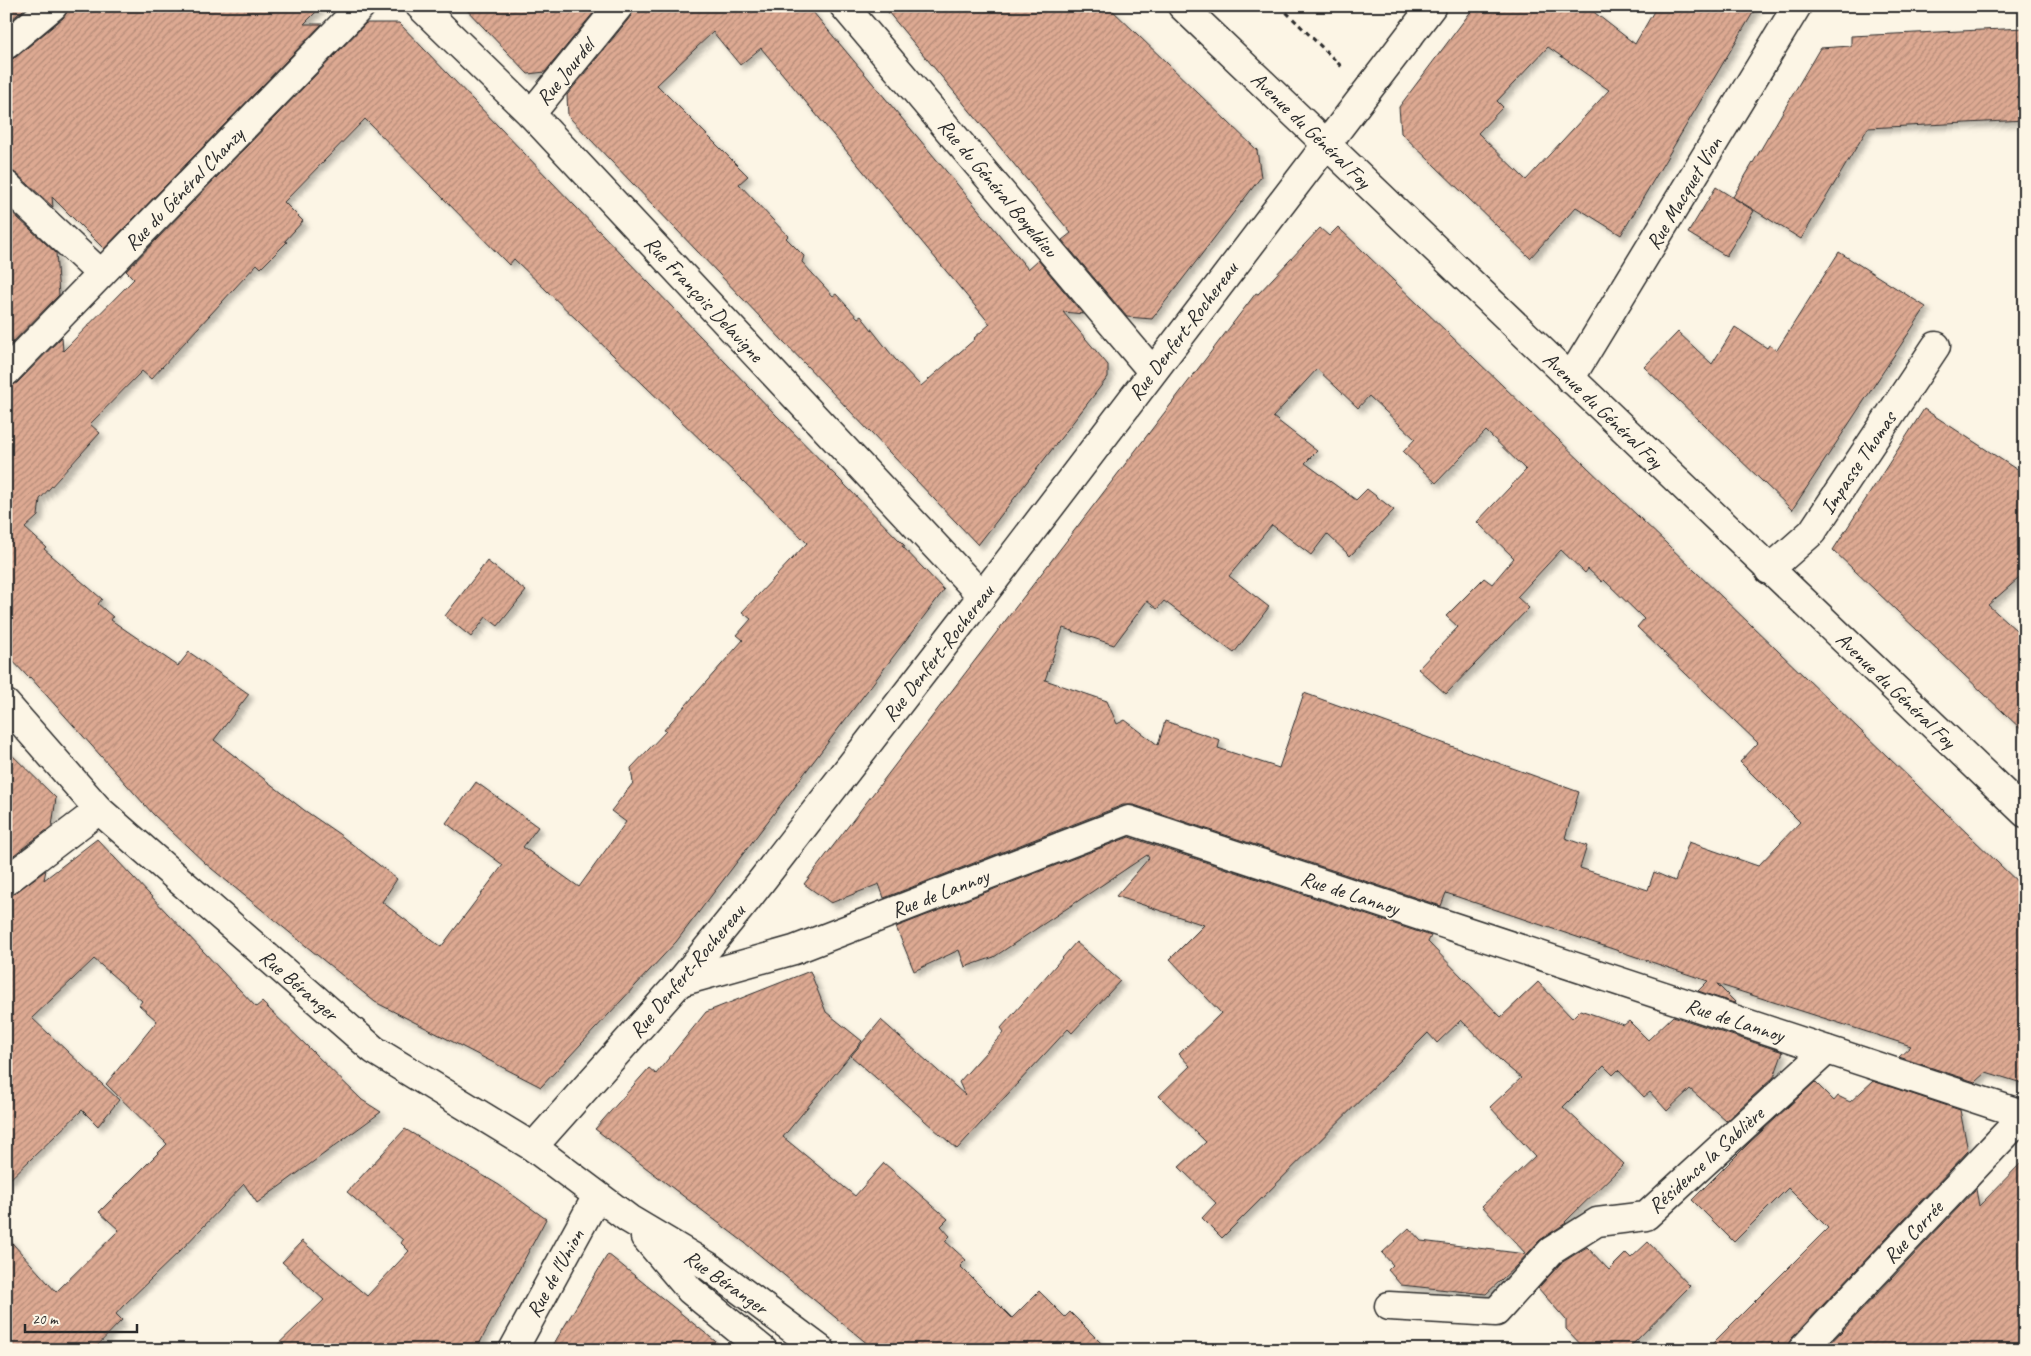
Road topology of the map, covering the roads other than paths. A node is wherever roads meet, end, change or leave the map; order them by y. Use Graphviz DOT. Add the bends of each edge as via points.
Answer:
graph roads {
  1 [pos="54,6"];
  2 [pos="361,6"];
  3 [pos="420,6"];
  4 [pos="619,6"];
  5 [pos="844,6"];
  6 [pos="1182,6"];
  7 [pos="1432,6"];
  8 [pos="1797,6"];
  9 [pos="6,45"];
  10 [pos="531,114"];
  11 [pos="1325,145"];
  12 [pos="6,185"];
  13 [pos="101,274"];
  14 [pos="1936,346"];
  15 [pos="1152,371"];
  16 [pos="6,372"];
  17 [pos="1570,379"];
  18 [pos="1769,570"];
  19 [pos="982,596"];
  20 [pos="6,704"];
  21 [pos="99,810"];
  22 [pos="2025,813"];
  23 [pos="6,881"];
  24 [pos="680,982"];
  25 [pos="1827,1050"];
  26 [pos="2024,1115"];
  27 [pos="533,1147"];
  28 [pos="597,1196"];
  29 [pos="629,1219"];
  30 [pos="1389,1306"];
  31 [pos="513,1350"];
  32 [pos="763,1350"];
  33 [pos="821,1350"];
  34 [pos="1802,1350"];
  1 -- 9 [label="street"];
  2 -- 13 [label="street, Rue du Général Chanzy"];
  3 -- 10 [label="street, Rue François Delavigne"];
  4 -- 10 [label="street, Rue Jourdel"];
  5 -- 15 [label="street, Rue du Général Boyeldieu"];
  6 -- 11 [label="street, Avenue du Général Foy"];
  7 -- 11 [label="street, Rue Denfert-Rochereau"];
  8 -- 17 [label="street, Rue Macquet Vion"];
  10 -- 19 [label="street, Rue François Delavigne"];
  11 -- 15 [label="street, Rue Denfert-Rochereau"];
  11 -- 17 [label="street, Avenue du Général Foy"];
  12 -- 13 [label="street"];
  13 -- 16 [label="street, Rue du Général Chanzy"];
  14 -- 18 [label="street, Impasse Thomas" via="1812,532"];
  15 -- 19 [label="street, Rue Denfert-Rochereau"];
  17 -- 18 [label="street, Avenue du Général Foy"];
  18 -- 22 [label="street, Avenue du Général Foy"];
  19 -- 24 [label="street, Rue Denfert-Rochereau" via="750,897"];
  20 -- 21 [label="street, Rue Béranger"];
  21 -- 23 [label="street"];
  21 -- 27 [label="street, Rue Béranger" via="374,1050"];
  24 -- 25 [label="street, Rue de Lannoy" via="794,950 1129,820"];
  24 -- 27 [label="street, Rue Denfert-Rochereau"];
  25 -- 26 [label="street, Rue de Lannoy"];
  25 -- 30 [label="street, Résidence la Sablière" via="1646,1216 1597,1222 1551,1251 1496,1312"];
  26 -- 34 [label="street, Rue Corrée"];
  27 -- 28 [label="street, Rue Béranger"];
  28 -- 29 [label="street, Rue Béranger"];
  28 -- 31 [label="street, Rue de l'Union"];
  29 -- 32 [label="street, Rue Béranger" via="690,1290"];
  29 -- 33 [label="street, Rue Béranger" via="708,1266"];
}
